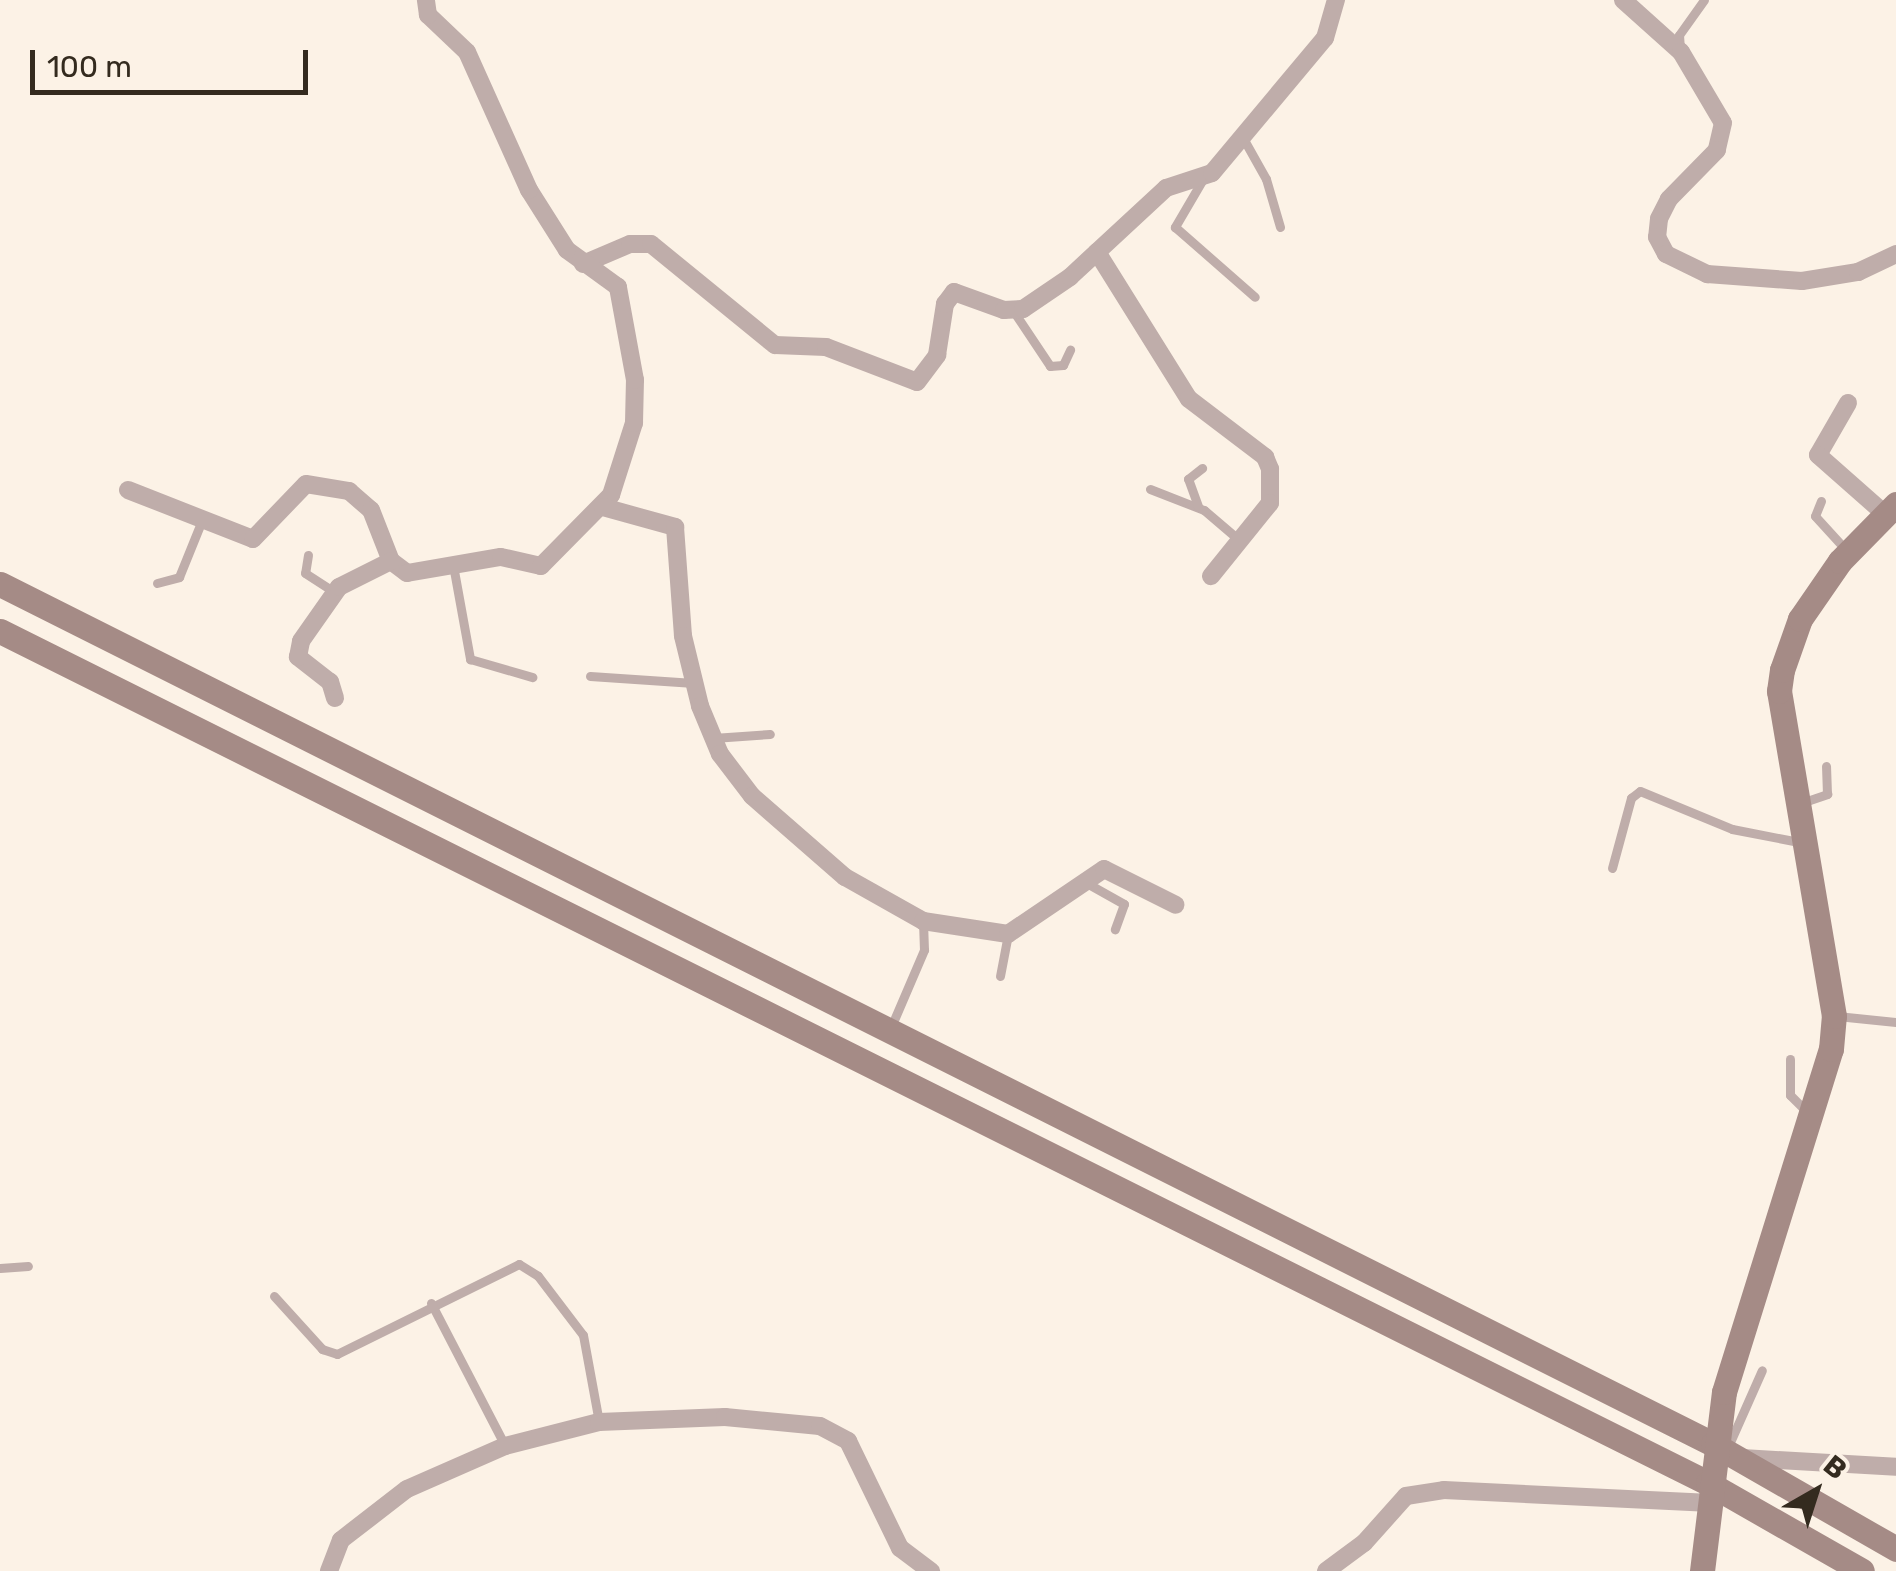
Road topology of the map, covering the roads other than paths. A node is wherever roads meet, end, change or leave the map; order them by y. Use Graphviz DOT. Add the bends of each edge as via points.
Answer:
graph roads {
  1 [pos="426,0"];
  2 [pos="1336,0"];
  3 [pos="1622,0"];
  4 [pos="1704,0"];
  5 [pos="1681,52"];
  6 [pos="1242,136"];
  7 [pos="1204,177"];
  8 [pos="1280,228"];
  9 [pos="1097,252"];
  10 [pos="1896,254"];
  11 [pos="583,264"];
  12 [pos="1255,297"];
  13 [pos="1014,312"];
  14 [pos="1070,350"];
  15 [pos="1848,403"];
  16 [pos="1202,468"];
  17 [pos="128,490"];
  18 [pos="1150,490"];
  19 [pos="1821,502"];
  20 [pos="1198,506"];
  21 [pos="603,507"];
  22 [pos="1891,509"];
  23 [pos="202,520"];
  24 [pos="1238,539"];
  25 [pos="1848,552"];
  26 [pos="308,555"];
  27 [pos="391,562"];
  28 [pos="453,565"];
  29 [pos="1211,576"];
  30 [pos="157,582"];
  31 [pos="0,584"];
  32 [pos="334,592"];
  33 [pos="0,631"];
  34 [pos="590,676"];
  35 [pos="532,677"];
  36 [pos="694,683"];
  37 [pos="334,698"];
  38 [pos="770,734"];
  39 [pos="713,738"];
  40 [pos="1826,766"];
  41 [pos="1798,804"];
  42 [pos="1805,843"];
  43 [pos="1612,868"];
  44 [pos="1081,880"];
  45 [pos="1176,905"];
  46 [pos="923,921"];
  47 [pos="1115,929"];
  48 [pos="1008,934"];
  49 [pos="1000,976"];
  50 [pos="1834,1016"];
  51 [pos="1896,1022"];
  52 [pos="890,1030"];
  53 [pos="1790,1059"];
  54 [pos="1809,1114"];
  55 [pos="28,1266"];
  56 [pos="0,1268"];
  57 [pos="274,1296"];
  58 [pos="431,1302"];
  59 [pos="1762,1370"];
  60 [pos="599,1422"];
  61 [pos="505,1446"];
  62 [pos="1725,1451"];
  63 [pos="1896,1468"];
  64 [pos="1707,1493"];
  65 [pos="1896,1549"];
  66 [pos="330,1571"];
  67 [pos="931,1571"];
  68 [pos="1326,1571"];
  69 [pos="1702,1571"];
  70 [pos="1862,1571"];
  1 -- 11 [label="street" via="428,15 467,52 536,202"];
  2 -- 6 [label="street" via="1325,38"];
  3 -- 5 [label="street"];
  4 -- 5 [label="lane" via="1679,35"];
  5 -- 10 [label="street" via="1718,106 1723,139 1659,220 1656,237 1666,254 1707,274 1802,280 1858,272"];
  6 -- 7 [label="street"];
  6 -- 8 [label="lane" via="1266,178"];
  7 -- 9 [label="street" via="1166,188"];
  7 -- 12 [label="lane" via="1174,228"];
  9 -- 13 [label="street"];
  9 -- 24 [label="street" via="1189,399 1264,457 1270,504"];
  11 -- 13 [label="street" via="630,244 651,244 775,345 826,347 910,382 922,379 937,355 945,304 954,292"];
  11 -- 21 [label="street" via="618,287 635,380 631,436"];
  13 -- 14 [label="lane" via="1050,366 1063,365"];
  15 -- 22 [label="street" via="1818,454"];
  16 -- 20 [label="lane" via="1188,479"];
  17 -- 23 [label="street"];
  18 -- 20 [label="lane"];
  19 -- 25 [label="lane" via="1815,516"];
  20 -- 24 [label="lane"];
  21 -- 28 [label="street" via="541,566 511,556"];
  21 -- 36 [label="street" via="666,521 680,536 683,636"];
  22 -- 25 [label="street"];
  23 -- 27 [label="street" via="253,538 306,484 349,490 371,510"];
  23 -- 30 [label="lane" via="178,577"];
  24 -- 29 [label="street"];
  25 -- 41 [label="street" via="1800,619 1782,670 1779,691"];
  26 -- 32 [label="lane" via="305,573"];
  27 -- 28 [label="street" via="408,573"];
  27 -- 32 [label="street"];
  28 -- 35 [label="lane" via="470,659"];
  31 -- 52 [label="street"];
  32 -- 37 [label="street" via="297,650 302,662 330,682"];
  33 -- 64 [label="street"];
  34 -- 36 [label="lane"];
  36 -- 39 [label="street"];
  38 -- 39 [label="lane"];
  39 -- 46 [label="street" via="752,796 799,842"];
  40 -- 41 [label="lane" via="1827,794"];
  41 -- 42 [label="street"];
  42 -- 43 [label="lane" via="1732,829 1640,791 1630,798"];
  42 -- 50 [label="street"];
  44 -- 45 [label="street" via="1114,870"];
  44 -- 47 [label="lane" via="1124,904"];
  44 -- 48 [label="street"];
  46 -- 48 [label="street"];
  46 -- 52 [label="lane" via="924,950"];
  48 -- 49 [label="lane"];
  50 -- 51 [label="lane"];
  50 -- 54 [label="street" via="1831,1049"];
  52 -- 62 [label="street"];
  53 -- 54 [label="lane" via="1790,1095"];
  54 -- 62 [label="street"];
  55 -- 56 [label="lane"];
  57 -- 58 [label="lane" via="322,1349 336,1354"];
  58 -- 60 [label="lane" via="519,1264 529,1270 583,1334"];
  58 -- 61 [label="lane"];
  59 -- 62 [label="lane"];
  60 -- 61 [label="street"];
  60 -- 67 [label="street" via="725,1417 833,1432 856,1448 900,1548"];
  61 -- 66 [label="street" via="407,1489 341,1540"];
  62 -- 63 [label="street"];
  62 -- 64 [label="street"];
  62 -- 65 [label="street"];
  64 -- 68 [label="street" via="1444,1490 1406,1496 1364,1543"];
  64 -- 69 [label="street"];
  64 -- 70 [label="street"];
}
